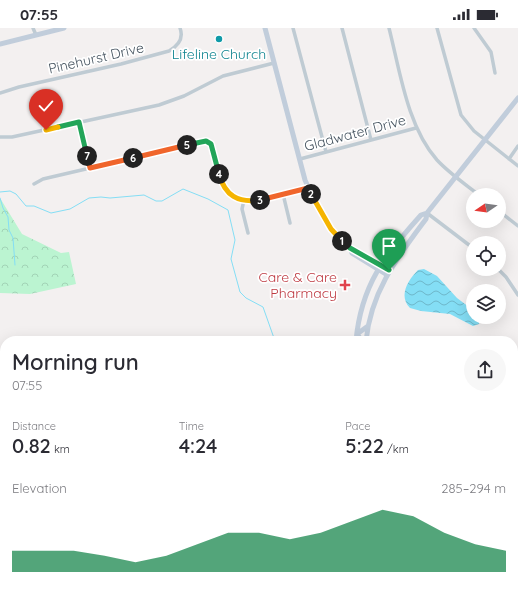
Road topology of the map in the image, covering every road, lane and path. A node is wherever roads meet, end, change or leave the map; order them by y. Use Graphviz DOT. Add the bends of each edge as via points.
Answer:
graph roads {
  1 [pos="34,28"];
  2 [pos="64,28"];
  3 [pos="180,28"];
  4 [pos="265,28"];
  5 [pos="293,28"];
  6 [pos="342,28"];
  7 [pos="389,28"];
  8 [pos="437,28"];
  9 [pos="474,28"];
  10 [pos="36,35"];
  11 [pos="0,44"];
  12 [pos="274,63"];
  13 [pos="495,73"];
  14 [pos="0,93"];
  15 [pos="518,98"];
  16 [pos="79,122"];
  17 [pos="416,128"];
  18 [pos="0,137"];
  19 [pos="371,140"];
  20 [pos="485,140"];
  21 [pos="518,146"];
  22 [pos="326,152"];
  23 [pos="300,159"];
  24 [pos="509,159"];
  25 [pos="518,166"];
  26 [pos="90,168"];
  27 [pos="456,177"];
  28 [pos="34,184"];
  29 [pos="308,188"];
  30 [pos="470,188"];
  31 [pos="283,194"];
  32 [pos="244,200"];
  33 [pos="427,213"];
  34 [pos="506,217"];
  35 [pos="290,222"];
  36 [pos="518,226"];
  37 [pos="248,233"];
  38 [pos="466,243"];
  39 [pos="379,267"];
  40 [pos="388,272"];
  41 [pos="505,276"];
  42 [pos="518,295"];
  43 [pos="369,325"];
  44 [pos="357,334"];
  45 [pos="367,336"];
  1 -- 10 [label="street"];
  2 -- 10 [label="main road"];
  3 -- 14 [label="street, Pinehurst Drive" via="181,40 169,51"];
  4 -- 12 [label="main road"];
  5 -- 22 [label="street"];
  6 -- 19 [label="street"];
  7 -- 17 [label="street"];
  8 -- 20 [label="street" via="461,115"];
  9 -- 13 [label="street" via="491,52"];
  10 -- 11 [label="main road"];
  12 -- 16 [label="street" via="223,76 184,96 159,105"];
  12 -- 23 [label="main road"];
  15 -- 20 [label="main road"];
  16 -- 18 [label="street" via="12,138"];
  16 -- 26 [label="street"];
  17 -- 19 [label="street, Gladwater Drive"];
  17 -- 27 [label="street" via="431,153"];
  19 -- 22 [label="street, Gladwater Drive"];
  20 -- 24 [label="street"];
  20 -- 27 [label="main road"];
  21 -- 24 [label="street"];
  22 -- 23 [label="street, Gladwater Drive"];
  23 -- 29 [label="main road"];
  24 -- 25 [label="street"];
  26 -- 28 [label="street" via="42,178"];
  26 -- 32 [label="street" via="206,141 211,144 227,192"];
  27 -- 30 [label="street"];
  27 -- 33 [label="main road"];
  29 -- 31 [label="street"];
  29 -- 39 [label="main road" via="331,229 350,248"];
  31 -- 32 [label="street" via="249,202"];
  31 -- 35 [label="street"];
  32 -- 37 [label="street" via="242,209"];
  33 -- 38 [label="street"];
  33 -- 39 [label="main road" via="421,215 394,244"];
  33 -- 40 [label="main road" via="426,219"];
  34 -- 36 [label="street"];
  39 -- 40 [label="main road"];
  39 -- 44 [label="main road" via="366,296"];
  40 -- 43 [label="main road" via="376,299"];
  41 -- 42 [label="street"];
  43 -- 44 [label="main road"];
  43 -- 45 [label="main road"];
}
